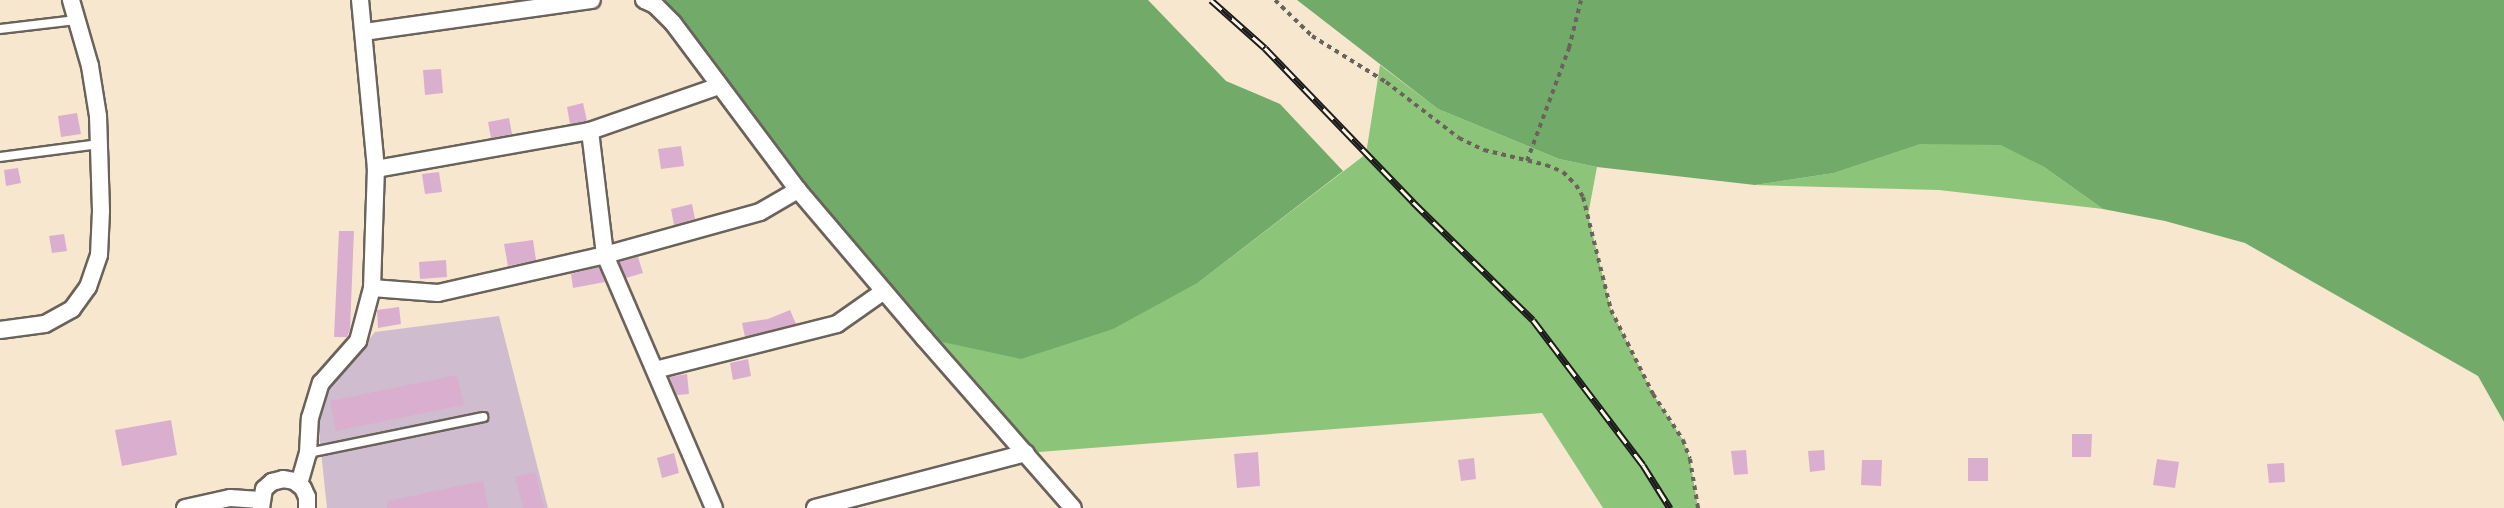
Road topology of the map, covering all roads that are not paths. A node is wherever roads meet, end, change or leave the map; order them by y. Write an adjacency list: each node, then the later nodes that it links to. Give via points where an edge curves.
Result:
1 (71, 0): 5 (street)
2 (360, 0): 7 (street)
3 (592, 0): 7 (street)
4 (644, 0): 8 (street, via 673,23)
5 (76, 20): 6 (lane); 10 (street, via 90,66)
6 (0, 29)
7 (364, 32): 12 (street)
8 (719, 86): 9 (street); 13 (street)
9 (590, 131): 12 (street); 14 (street)
10 (100, 144): 11 (lane); 17 (street, via 99,255 88,287 72,309 45,324)
11 (0, 157)
12 (376, 169): 15 (street)
13 (798, 190): 14 (street, via 760,212); 16 (street)
14 (605, 255): 15 (street, via 438,293); 18 (street)
15 (372, 288): 20 (street, via 358,341 321,383 310,418)
16 (884, 291): 18 (street, via 837,324); 21 (street)
17 (0, 330)
18 (655, 370): 26 (street)
19 (483, 417): 20 (lane)
20 (308, 453): 22 (street)
21 (1026, 453): 27 (street); 28 (street)
22 (299, 484): 23 (street, via 289,479 277,480 264,489); 25 (street, via 305,492)
23 (261, 504): 24 (street, via 230,498)
24 (185, 508)
25 (307, 508)
26 (714, 508)
27 (815, 508)
28 (1073, 508)

